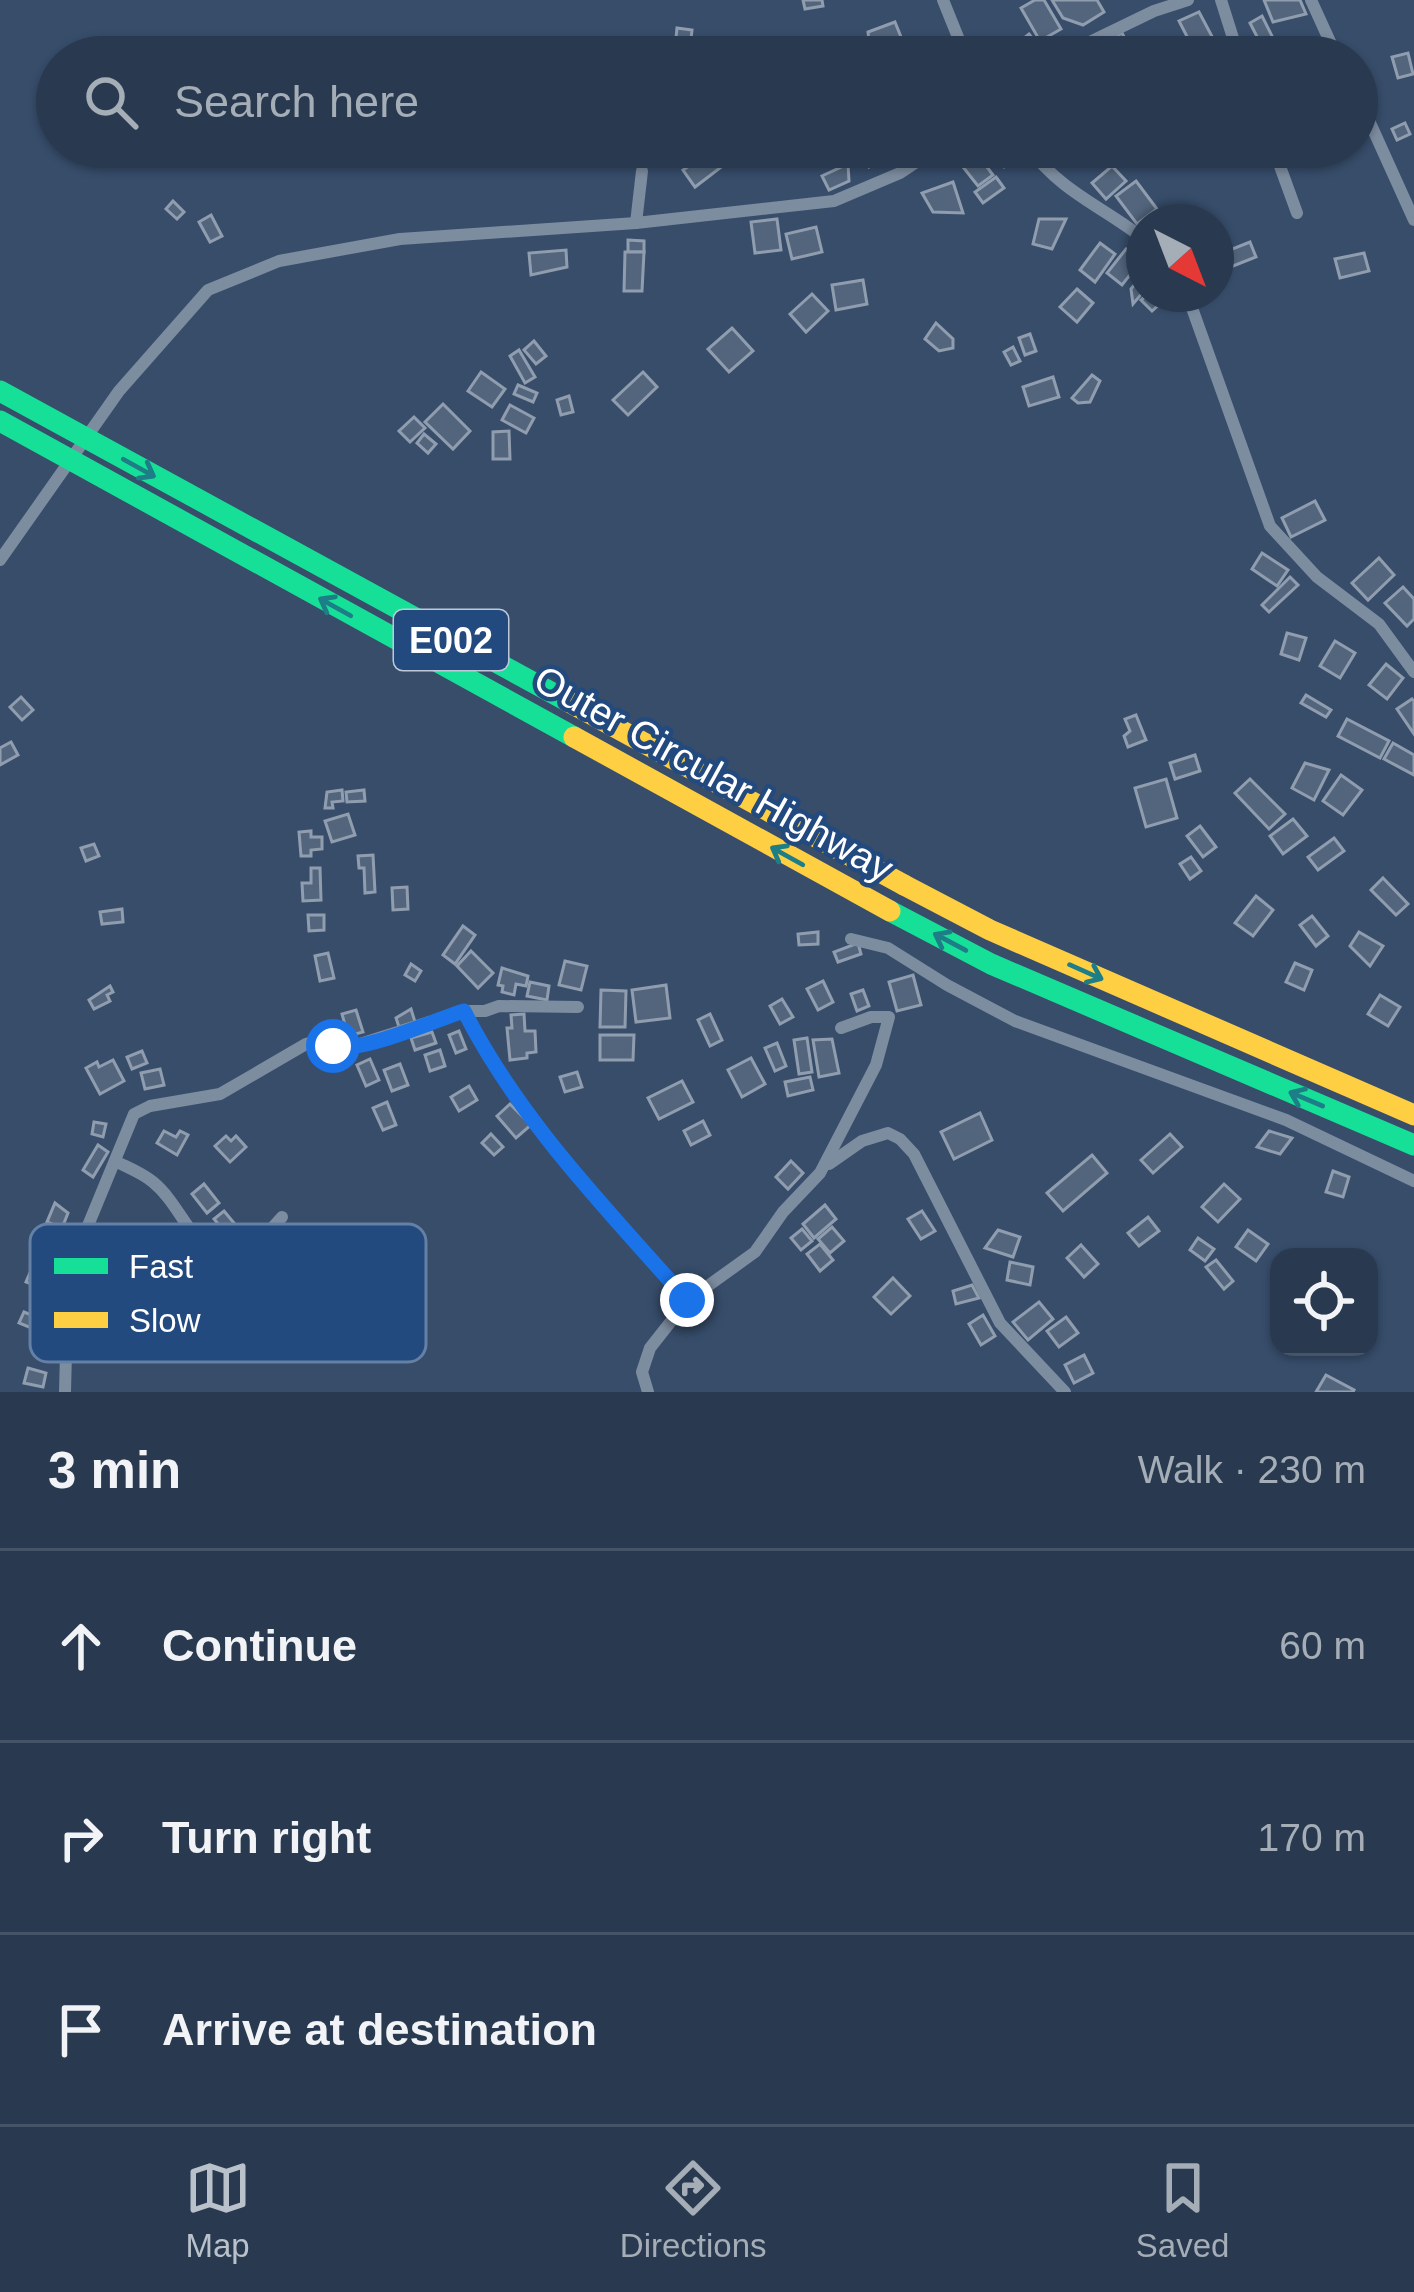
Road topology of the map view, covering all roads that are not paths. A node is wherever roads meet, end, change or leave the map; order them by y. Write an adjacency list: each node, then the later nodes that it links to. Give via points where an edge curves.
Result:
1 (943, 0): 5 (street)
2 (1188, 0): 6 (street)
3 (1221, 0): 7 (street)
4 (1311, 0): 8 (street)
5 (958, 36)
6 (1102, 36)
7 (1233, 36)
8 (1327, 36)
9 (1378, 140): 15 (street)
10 (908, 168): 16 (street, via 834,201)
11 (1044, 168): 17 (street)
12 (1281, 168): 14 (street)
13 (642, 171): 16 (street)
14 (1297, 213)
15 (1414, 220)
16 (635, 223): 21 (street, via 400,238 279,261 208,290 119,391)
17 (1126, 228)
18 (1193, 312): 22 (street, via 1270,526 1317,577 1379,624)
19 (0, 391): 27 (highway, Outer Circular Highway / E002, one-way to 27, bridge, via 990,930)
20 (0, 421): 28 (highway, Outer Circular Highway / E002, one-way to 20, bridge, via 992,964)
21 (0, 560)
22 (1414, 672)
23 (851, 939): 31 (street, via 888,948 1015,1021 1286,1120)
24 (578, 1007): 25 (street)
25 (464, 1011): 29 (street, via 344,1049 323,1039 306,1044 220,1094 139,1110); 36 (street, via 539,1132)
26 (841, 1028): 30 (street, via 890,1018 868,1082)
27 (1414, 1115)
28 (1414, 1145)
29 (117, 1162): 33 (street); 34 (street, via 156,1184)
30 (820, 1173): 36 (street, via 755,1252); 40 (street, via 862,1141 888,1133 900,1139 1000,1323)
31 (1414, 1181)
32 (282, 1217): 35 (street)
33 (90, 1224)
34 (184, 1224)
35 (276, 1224)
36 (687, 1300): 39 (street, via 650,1348 642,1372)
37 (66, 1362): 38 (street)
38 (65, 1392)
39 (648, 1392)
40 (1065, 1392)

